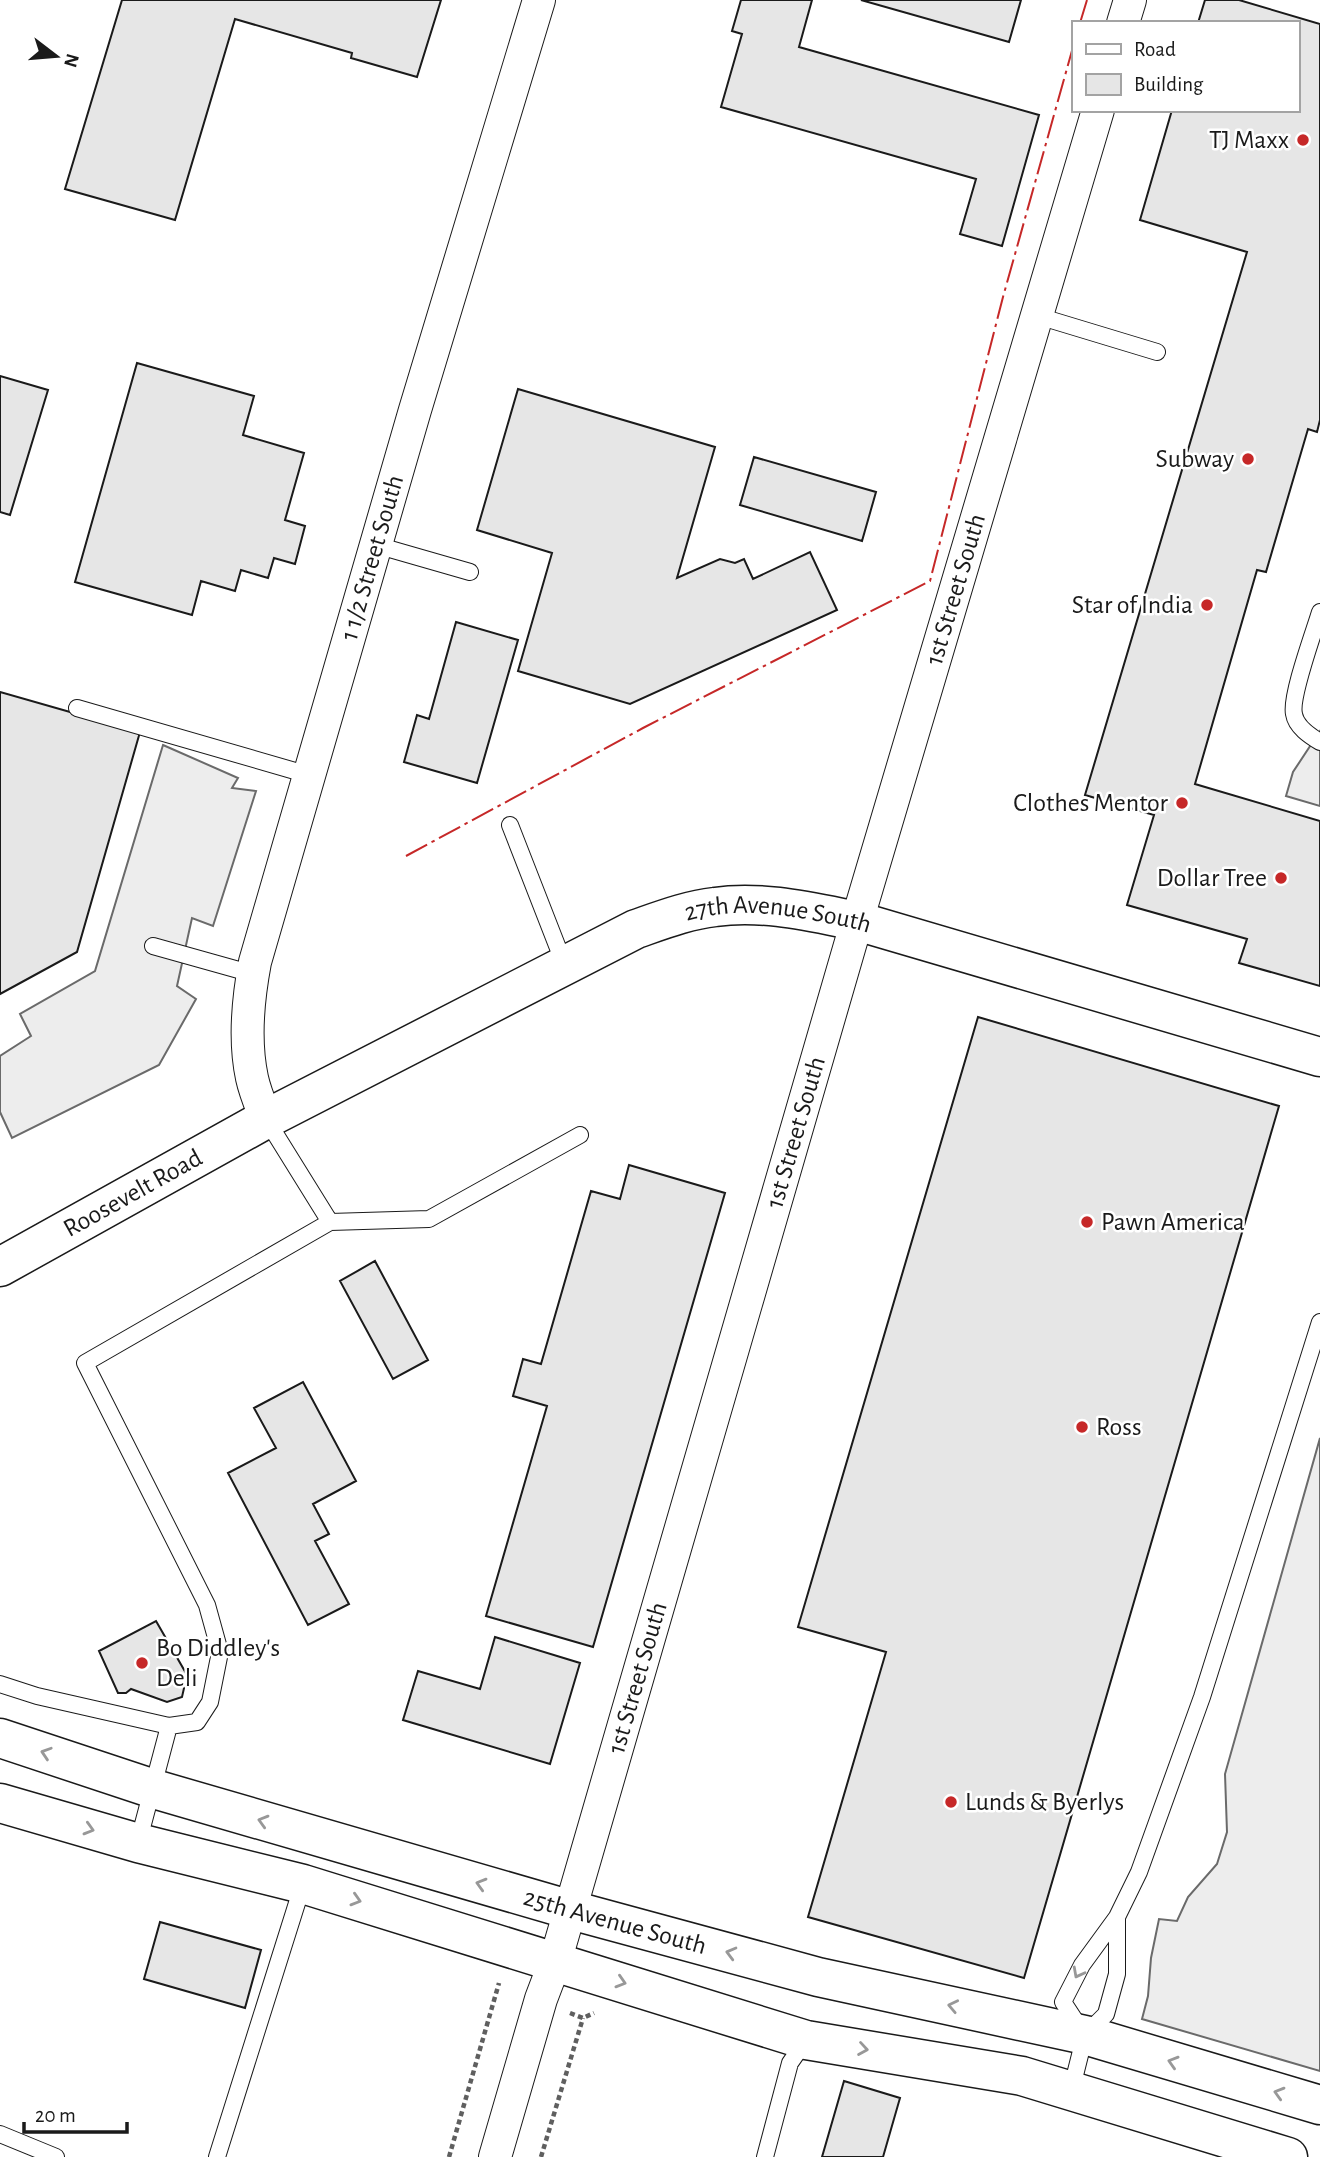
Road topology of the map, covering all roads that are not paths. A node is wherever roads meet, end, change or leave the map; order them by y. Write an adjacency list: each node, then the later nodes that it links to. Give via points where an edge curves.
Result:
1 (539, 0): 7 (street, 1 1/2 Street South)
2 (1130, 0): 3 (street)
3 (1124, 21)
4 (1097, 112): 5 (street, 1st Street South)
5 (1038, 316): 6 (lane); 14 (street, 1st Street South)
6 (1157, 352)
7 (376, 545): 8 (lane); 12 (street, 1 1/2 Street South)
8 (470, 572)
9 (1320, 612): 11 (lane, via 1294,715 1300,728)
10 (77, 708): 12 (lane)
11 (1320, 741)
12 (309, 775): 17 (street, 1 1/2 Street South)
13 (510, 825): 16 (lane)
14 (857, 921): 16 (street, 27th Avenue South, via 804,910 717,906 636,929); 18 (street, 27th Avenue South); 31 (street, 1st Street South)
15 (153, 946): 17 (lane)
16 (565, 966): 19 (street, 27th Avenue South)
17 (253, 974): 19 (street, 1 1/2 Street South, via 248,1045 252,1079)
18 (1320, 1057)
19 (265, 1119): 21 (lane); 22 (street, Roosevelt Road)
20 (580, 1135): 21 (lane, via 429,1219)
21 (330, 1222): 25 (lane, via 85,1363 207,1605 220,1652 210,1702 197,1722)
22 (0, 1267)
23 (1320, 1322): 32 (lane, via 1202,1697 1139,1872)
24 (0, 1684): 25 (lane)
25 (169, 1726): 27 (lane)
26 (0, 1738): 27 (street, 25th Avenue South, one-way to 26)
27 (154, 1789): 29 (lane); 31 (street, 25th Avenue South, one-way to 27)
28 (0, 1803): 29 (street, 25th Avenue South, one-way to 29)
29 (138, 1843): 30 (street, 25th Avenue South)
30 (303, 1884): 33 (street, 25th Avenue South, one-way to 33); 41 (lane)
31 (570, 1910): 33 (street, 1st Street South); 34 (street, 25th Avenue South, one-way to 31, via 818,1977)
32 (1117, 1917): 34 (lane, via 1117,1974 1107,2014); 34 (lane, one-way to 34, via 1082,1965 1063,2002)
33 (555, 1962): 35 (street, 25th Avenue South, one-way to 35); 42 (street, 1st Street South)
34 (1085, 2035): 36 (lane); 37 (street, 25th Avenue South, one-way to 34)
35 (806, 2040): 36 (street, 25th Avenue South, one-way to 36, via 1022,2076); 43 (lane, via 790,2063)
36 (1071, 2091): 39 (street, 25th Avenue South)
37 (1320, 2105)
38 (0, 2134): 40 (lane)
39 (1219, 2147): 44 (street, 25th Avenue South)
40 (56, 2157)
41 (217, 2157)
42 (495, 2157)
43 (765, 2157)
44 (1288, 2157)

